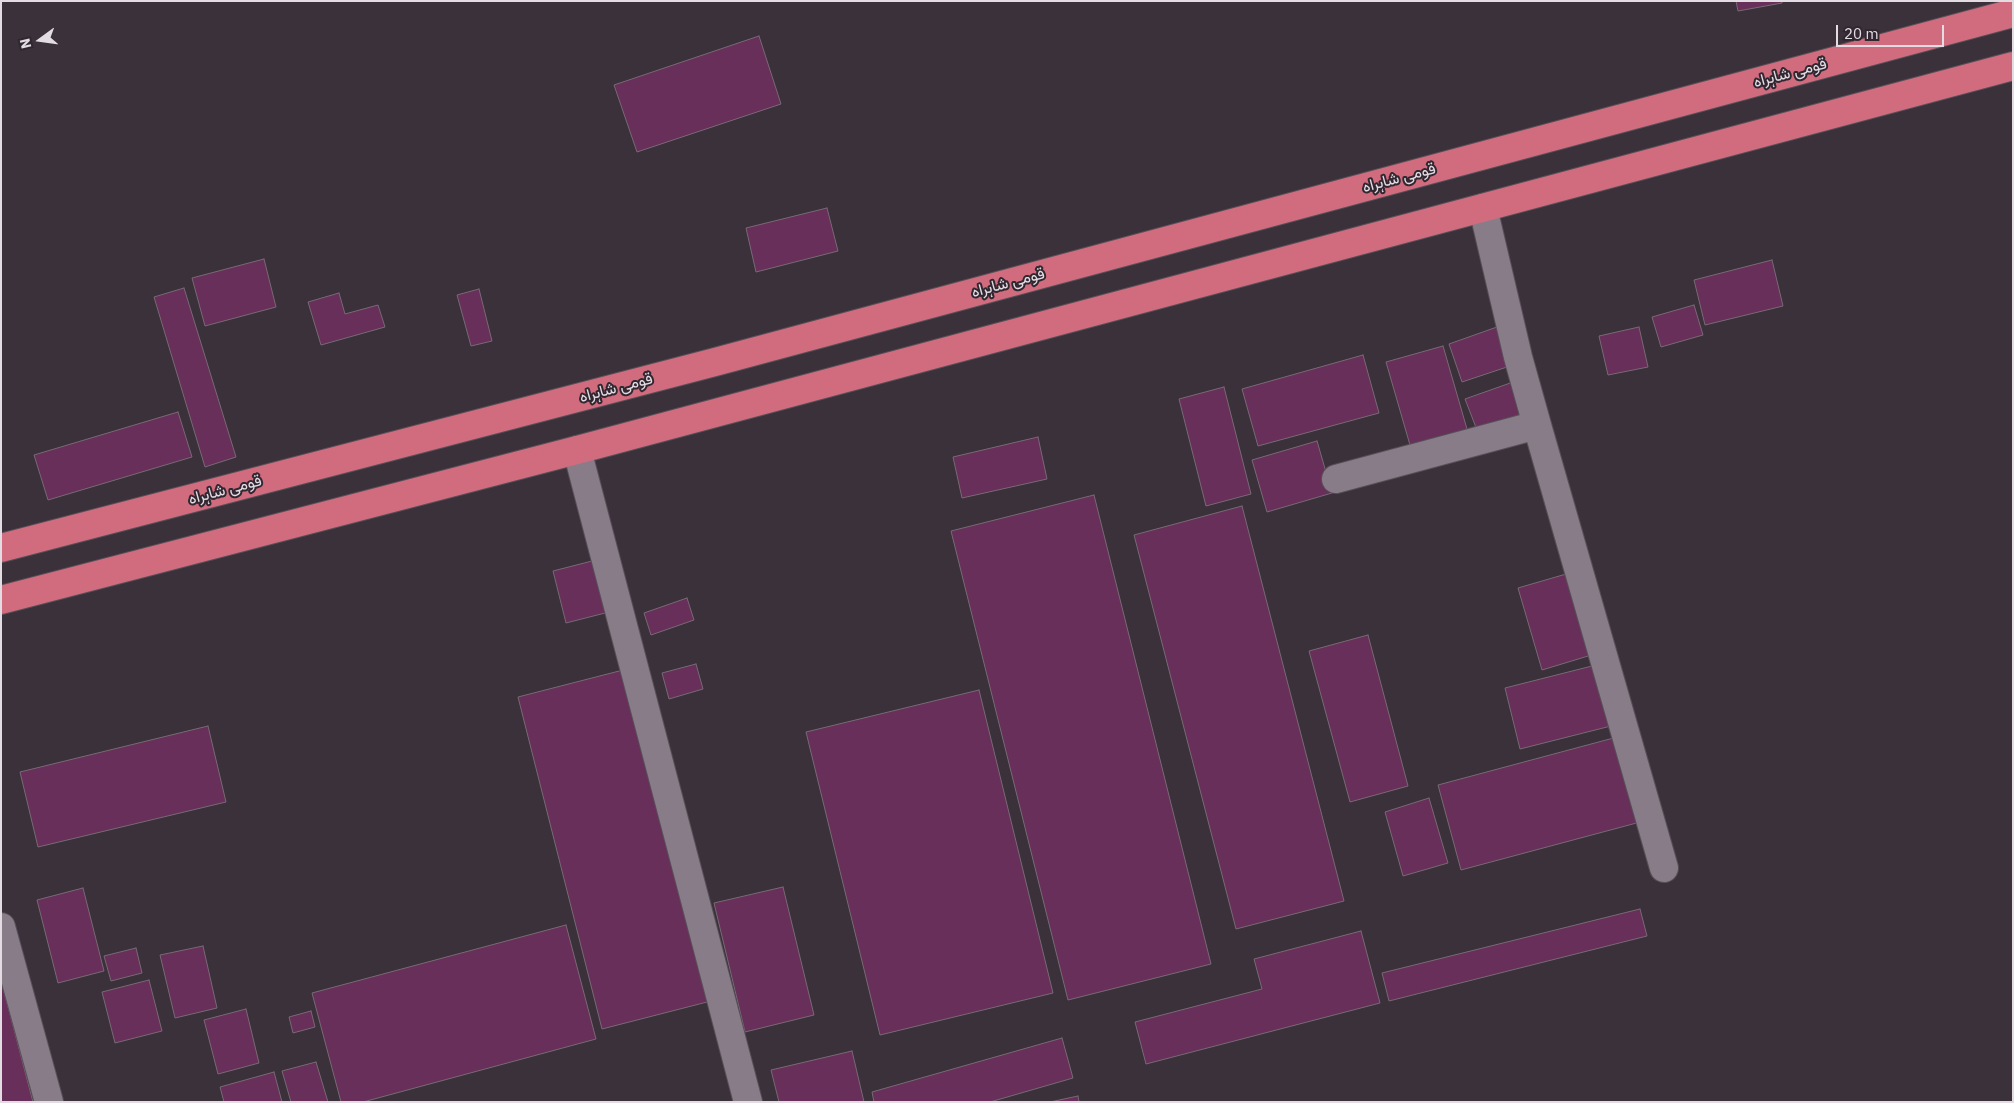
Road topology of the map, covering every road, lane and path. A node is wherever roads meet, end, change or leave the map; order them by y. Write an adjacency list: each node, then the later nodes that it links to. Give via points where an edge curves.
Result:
1 (2013, 13): 7 (highway, قومی شاہراہ, via 715,362)
2 (2013, 66): 3 (highway)
3 (1483, 208): 4 (street); 5 (highway)
4 (1537, 425): 6 (street); 9 (street)
5 (577, 450): 8 (highway); 12 (street)
6 (1336, 479)
7 (1, 548)
8 (1, 600)
9 (1664, 868)
10 (1, 928): 11 (street)
11 (49, 1102)
12 (748, 1102)

